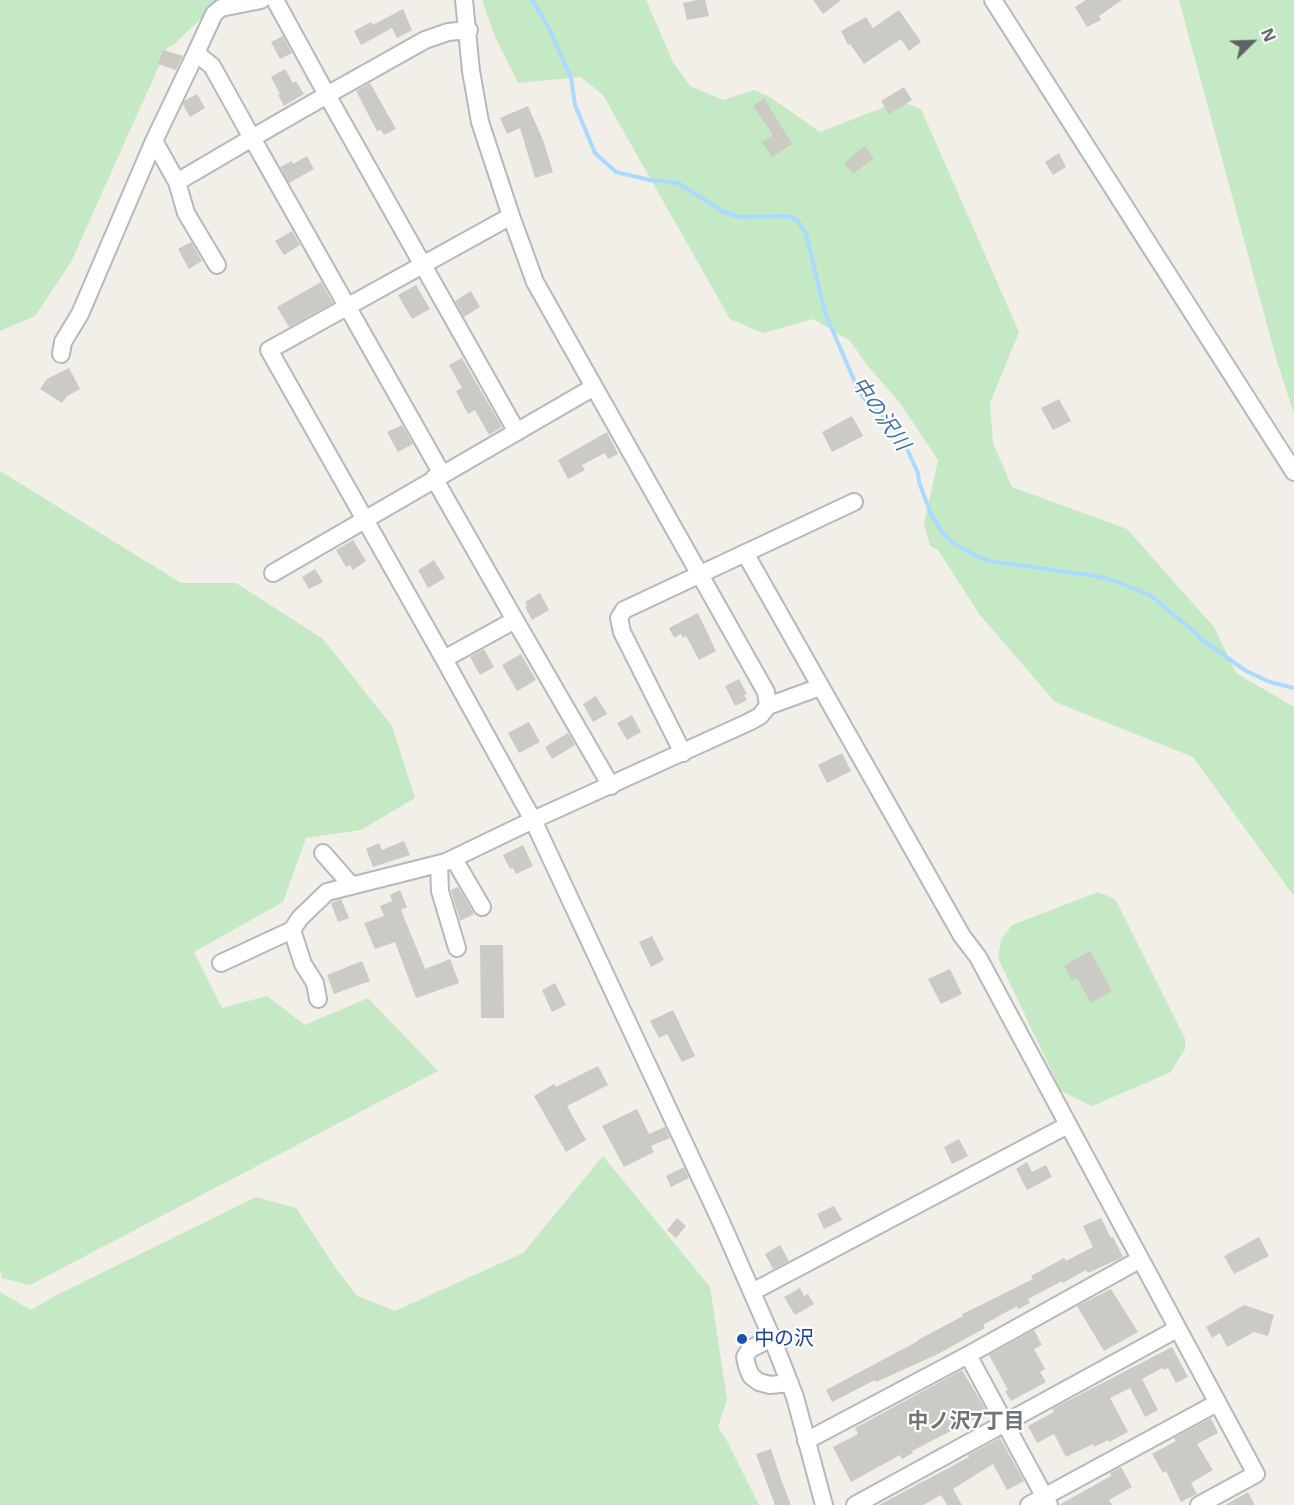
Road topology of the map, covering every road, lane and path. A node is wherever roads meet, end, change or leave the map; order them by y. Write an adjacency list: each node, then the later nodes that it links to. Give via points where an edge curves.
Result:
1 (261, 0): 6 (street, via 221,8 214,14)
2 (275, 0): 7 (street)
3 (464, 0): 5 (street)
4 (993, 0): 18 (street)
5 (469, 30): 7 (street, via 424,40); 11 (street, via 480,122)
6 (196, 53): 8 (street, via 212,66); 9 (street)
7 (327, 95): 8 (street); 12 (street)
8 (252, 138): 10 (street); 14 (street)
9 (154, 141): 10 (street); 15 (street)
10 (177, 182): 13 (street, via 186,213)
11 (510, 216): 12 (street); 16 (street, via 536,282)
12 (421, 264): 14 (street); 17 (street)
13 (217, 265)
14 (346, 306): 19 (street); 21 (street, via 269,350)
15 (61, 354)
16 (594, 387): 17 (street); 24 (street)
17 (517, 432): 19 (street)
18 (1294, 472)
19 (438, 476): 21 (street); 25 (street)
20 (854, 502): 22 (street)
21 (364, 520): 23 (street); 26 (street)
22 (745, 553): 24 (street); 27 (street)
23 (273, 573)
24 (700, 573): 28 (street, via 766,692); 29 (street, via 624,610 619,618 622,632)
25 (515, 620): 26 (street); 30 (street)
26 (444, 659): 31 (street)
27 (820, 687): 28 (street); 40 (street, via 962,936 978,957)
28 (768, 706): 29 (street, via 760,716)
29 (683, 753): 30 (street)
30 (611, 786): 31 (street)
31 (533, 820): 33 (street); 42 (street)
32 (323, 853): 34 (street)
33 (447, 862): 34 (street); 35 (street); 37 (street, via 440,891)
34 (352, 886): 36 (street, via 327,892)
35 (482, 906)
36 (292, 930): 38 (street); 39 (street)
37 (457, 948)
38 (221, 963)
39 (318, 999)
40 (1068, 1125): 41 (street); 42 (street)
41 (1139, 1260): 43 (street); 45 (street)
42 (752, 1292): 44 (street)
43 (1177, 1329): 47 (street); 48 (street)
44 (772, 1338): 46 (street); 46 (street, via 750,1348 747,1366 759,1382)
45 (968, 1355): 48 (street); 49 (street)
46 (790, 1383): 49 (street)
47 (1217, 1403): 50 (street); 54 (street, via 1256,1474)
48 (1005, 1424): 50 (street); 52 (street)
49 (806, 1441): 51 (street)
50 (1046, 1501): 53 (street)
51 (824, 1505)
52 (855, 1505)
53 (1029, 1505)
54 (1199, 1505)

